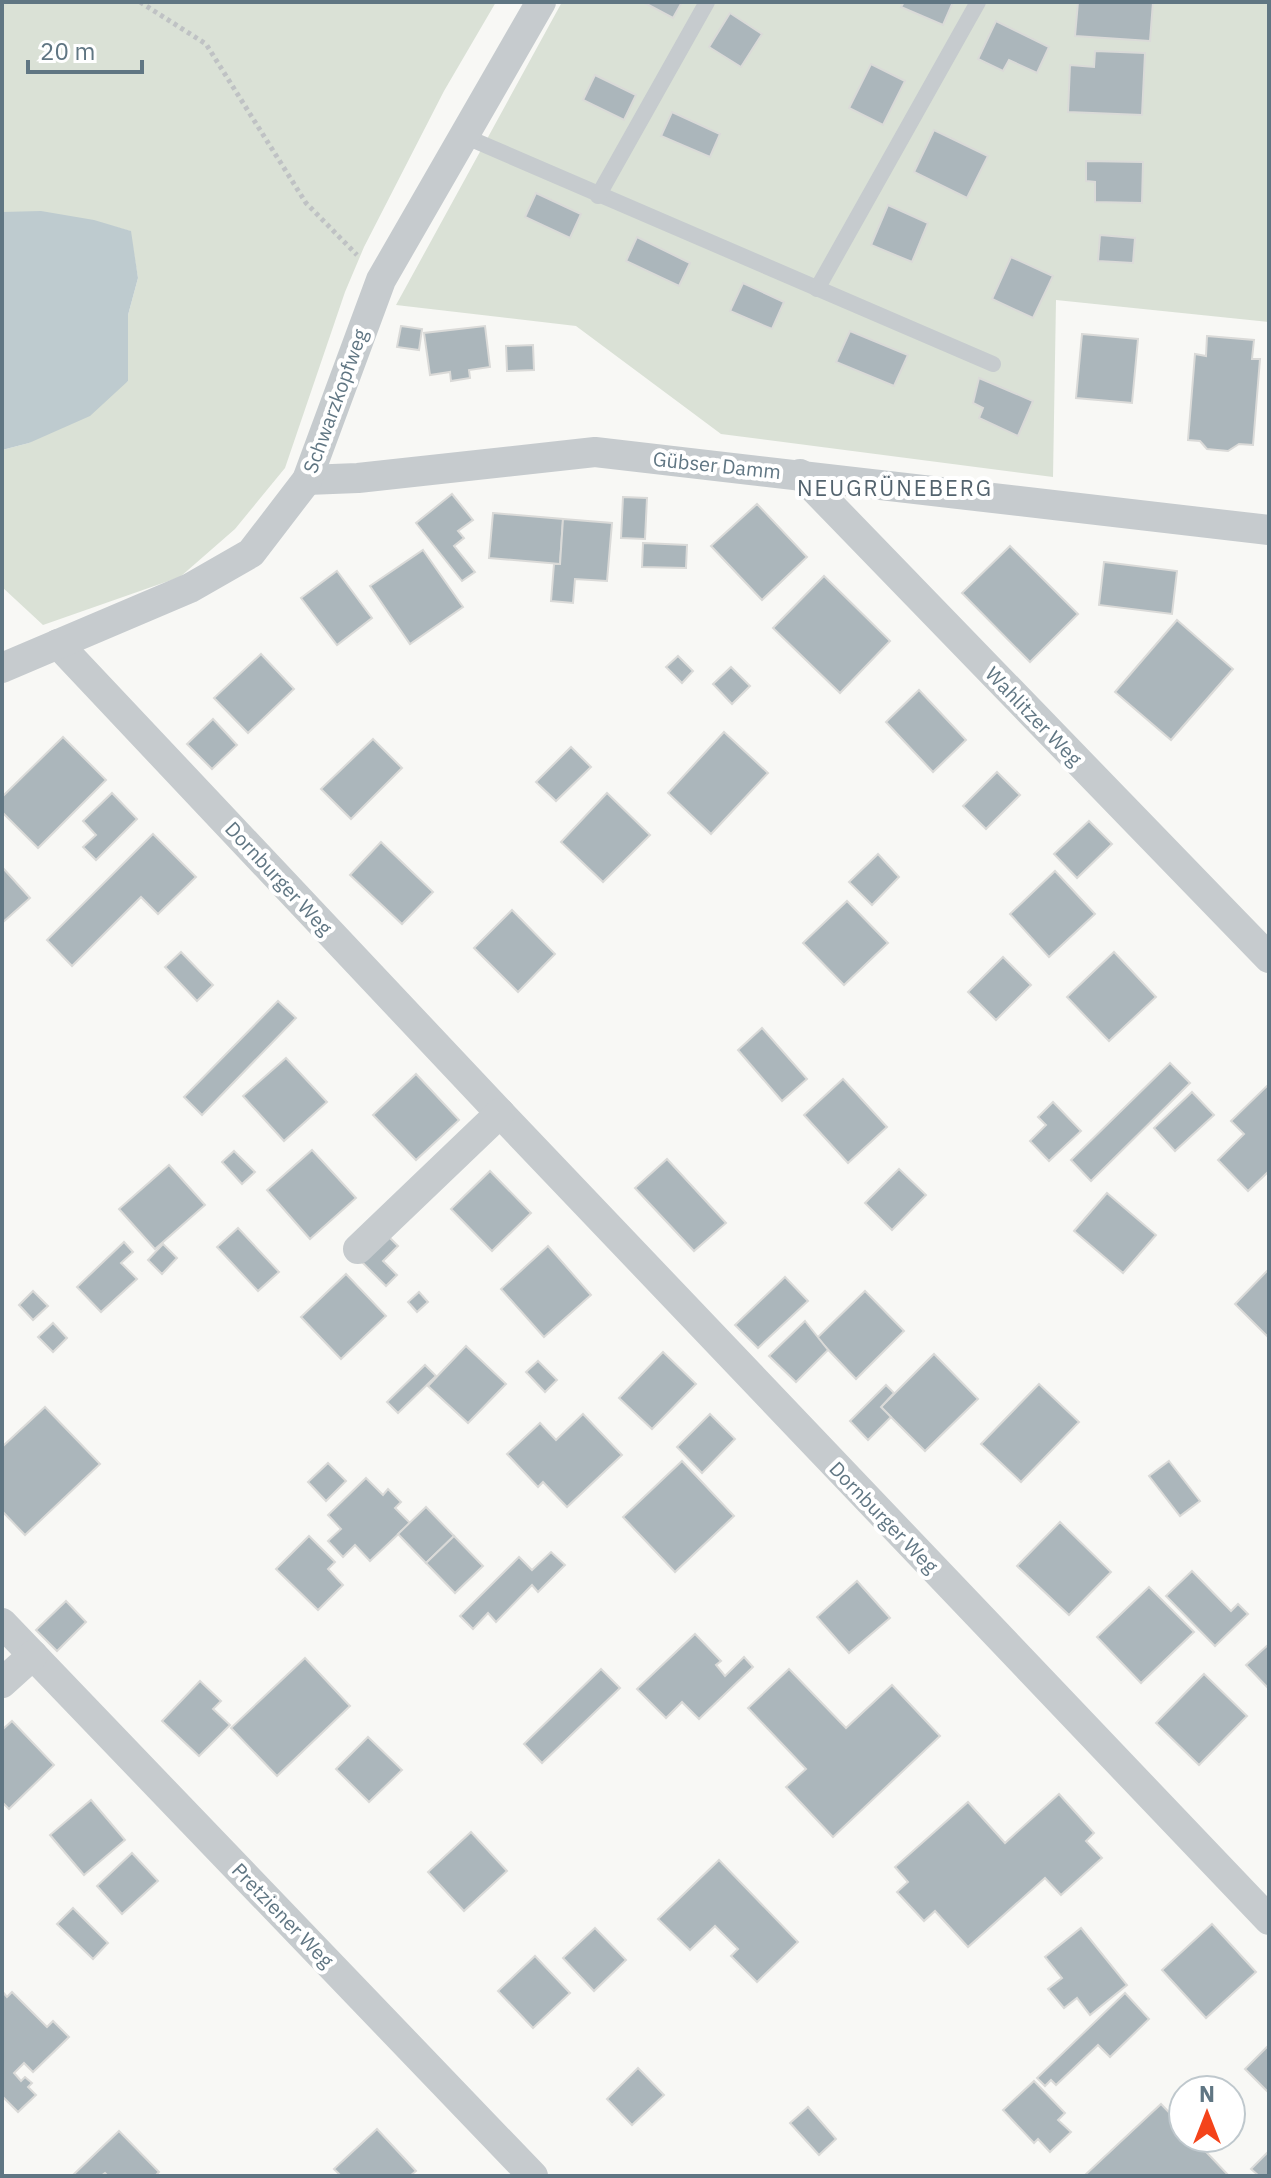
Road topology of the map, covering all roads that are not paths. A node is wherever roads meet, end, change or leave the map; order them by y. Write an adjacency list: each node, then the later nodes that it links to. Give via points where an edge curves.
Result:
1 (541, 2): 4 (street, Schwarzkopfweg)
2 (707, 2): 5 (lane)
3 (978, 2): 6 (lane)
4 (464, 136): 5 (lane); 9 (street, Schwarzkopfweg, via 381,280)
5 (598, 196): 6 (lane)
6 (817, 289): 7 (lane)
7 (993, 364)
8 (800, 474): 9 (street, Gübser Damm, via 595,452); 10 (street, Gübser Damm); 13 (street, Wahlitzer Weg)
9 (307, 480): 11 (street, Schwarzkopfweg, via 251,553 190,588)
10 (1269, 530)
11 (58, 644): 12 (street, Schwarzkopfweg); 14 (street, Dornburger Weg)
12 (2, 668)
13 (1269, 958)
14 (500, 1113): 15 (street); 19 (street, Dornburger Weg)
15 (358, 1249)
16 (2, 1623): 17 (street, Pretziener Weg)
17 (33, 1655): 18 (street); 20 (street, Pretziener Weg)
18 (2, 1683)
19 (1269, 1920)
20 (533, 2176)

